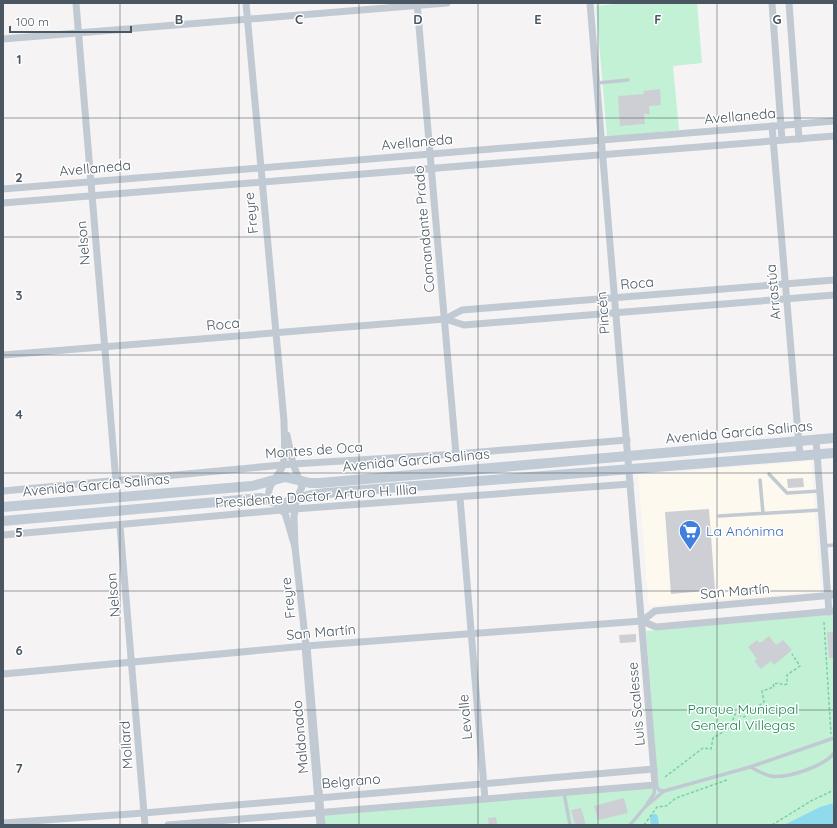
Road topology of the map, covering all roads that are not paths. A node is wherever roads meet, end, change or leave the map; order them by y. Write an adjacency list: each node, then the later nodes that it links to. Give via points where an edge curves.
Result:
1 (76, 3): 9 (street, Nelson)
2 (246, 3): 8 (street, Freyre)
3 (447, 3): 7 (street)
4 (590, 3): 12 (street, Pincén)
5 (772, 3): 15 (street)
6 (789, 3): 14 (street)
7 (417, 4): 8 (street); 22 (street, Comandante Prado)
8 (247, 18): 9 (street); 24 (street, Freyre)
9 (78, 32): 10 (street); 26 (street, Nelson)
10 (3, 39)
11 (628, 80): 12 (lane)
12 (597, 83): 19 (street, Pincén)
13 (834, 121): 14 (street, Avellaneda)
14 (798, 124): 15 (street, Avellaneda); 18 (street)
15 (781, 125): 16 (street, Avellaneda); 20 (street)
16 (772, 126): 19 (street, Avellaneda); 21 (street, Arrastúa)
17 (834, 136): 18 (street, Avellaneda)
18 (799, 139): 20 (street, Avellaneda)
19 (601, 140): 22 (street, Avellaneda); 23 (street, Pincén)
20 (782, 140): 21 (street, Avellaneda)
21 (773, 141): 23 (street, Avellaneda); 32 (street, Arrastúa)
22 (430, 154): 24 (street, Avellaneda); 25 (street, Comandante Prado)
23 (603, 155): 25 (street, Avellaneda); 34 (street, Pincén)
24 (260, 168): 26 (street, Avellaneda); 27 (street, Freyre)
25 (432, 168): 27 (street, Avellaneda); 37 (street, Comandante Prado)
26 (91, 182): 28 (street, Avellaneda); 29 (street, Nelson)
27 (261, 182): 29 (street, Avellaneda); 38 (street, Freyre)
28 (3, 189)
29 (92, 196): 30 (street, Avellaneda); 39 (street, Nelson)
30 (3, 203)
31 (834, 280): 32 (street, Roca)
32 (785, 284): 34 (street, Roca); 35 (street, Arrastúa)
33 (834, 295): 35 (street, Roca)
34 (615, 298): 36 (street, Pincén); 37 (street, Roca, via 462,310)
35 (786, 299): 36 (street, Roca); 45 (street, Arrastúa)
36 (616, 313): 37 (street, Roca, via 464,325); 43 (street, Pincén)
37 (445, 319): 38 (street, Roca); 47 (street, Comandante Prado)
38 (276, 332): 39 (street, Roca); 41 (street, Freyre)
39 (105, 346): 40 (street, Roca); 58 (street, Nelson)
40 (3, 355)
41 (284, 421): 51 (street, Freyre); 52 (street, Freyre)
42 (834, 438): 44 (main road, Avenida García Salinas)
43 (626, 440): 47 (street, Montes de Oca); 49 (street, Pincén)
44 (816, 440): 45 (main road, Avenida García Salinas); 48 (street)
45 (799, 441): 49 (main road, Avenida García Salinas); 50 (street, Arrastúa)
46 (834, 453): 48 (main road, Avenida García Salinas)
47 (456, 454): 51 (street, Montes de Oca)
48 (817, 454): 50 (main road, Avenida García Salinas); 61 (street)
49 (628, 456): 53 (street, Pincén); 57 (main road, Avenida García Salinas, via 320,483)
50 (800, 456): 53 (main road, Avenida García Salinas)
51 (293, 464): 52 (street, Montes de Oca); 57 (street, Freyre)
52 (283, 465): 55 (street, Freyre); 58 (street, Montes de Oca)
53 (629, 469): 59 (street, Pincén); 64 (main road, Avenida García Salinas, via 326,493 307,496)
54 (769, 474): 61 (lane, via 787,493)
55 (274, 480): 57 (main road, Avenida García Salinas, via 285,477); 63 (street, Freyre, via 269,490); 65 (main road, Avenida García Salinas, via 252,486)
56 (760, 480): 68 (lane)
57 (300, 481): 64 (street, Freyre, via 302,490)
58 (116, 482): 60 (street, Montes de Oca)
59 (630, 484): 62 (street, Presidente Doctor Arturo H. Illia); 78 (street, Pincén)
60 (3, 491)
61 (820, 491): 67 (street)
62 (460, 498): 64 (street, Presidente Doctor Arturo H. Illia); 79 (street)
63 (269, 499): 64 (main road, Avenida García Salinas); 66 (street, Freyre); 70 (main road, Avenida García Salinas)
64 (295, 505): 66 (street, Presidente Doctor Arturo H. Illia); 75 (street, Freyre)
65 (3, 507)
66 (281, 510): 71 (street, Presidente Doctor Arturo H. Illia); 75 (street, Freyre, via 285,514)
67 (821, 510): 68 (lane); 74 (street)
68 (763, 513): 69 (lane)
69 (718, 516)
70 (3, 521)
71 (120, 526): 72 (street, Presidente Doctor Arturo H. Illia); 81 (street, Nelson)
72 (3, 535)
73 (834, 545): 74 (lane)
74 (824, 546): 76 (street)
75 (295, 547): 80 (street, Freyre)
76 (831, 595): 77 (street); 78 (street, San Martín, via 654,611)
77 (832, 611): 78 (street, San Martín, via 656,627)
78 (642, 621): 79 (street, San Martín); 86 (street, Luis Scalesse)
79 (471, 634): 80 (street, San Martín); 87 (street, Levalle)
80 (306, 646): 81 (street, San Martín); 91 (street, Maldonado)
81 (132, 662): 82 (street, San Martín); 95 (street, Mollard)
82 (3, 674)
83 (833, 738): 85 (lane)
84 (834, 753): 85 (lane, via 821,764 782,776 770,776)
85 (750, 767): 89 (lane)
86 (654, 769): 87 (street, Belgrano); 88 (street, Luis Scalesse)
87 (484, 782): 91 (street, Belgrano); 92 (street, Levalle)
88 (655, 785): 89 (lane); 90 (street, Belgrano); 93 (lane, via 654,794)
89 (664, 791): 93 (lane)
90 (564, 792): 92 (street, Belgrano); 100 (lane)
91 (319, 797): 94 (street, Maldonado); 95 (street, Belgrano)
92 (485, 799): 94 (street, Belgrano)
93 (645, 807): 101 (lane)
94 (320, 812): 98 (street, Belgrano); 99 (street, Maldonado)
95 (144, 813): 96 (street, Belgrano); 97 (street, Mollard)
96 (3, 823)
97 (145, 825)
98 (168, 825)
99 (322, 825)
100 (570, 825)
101 (630, 825)

